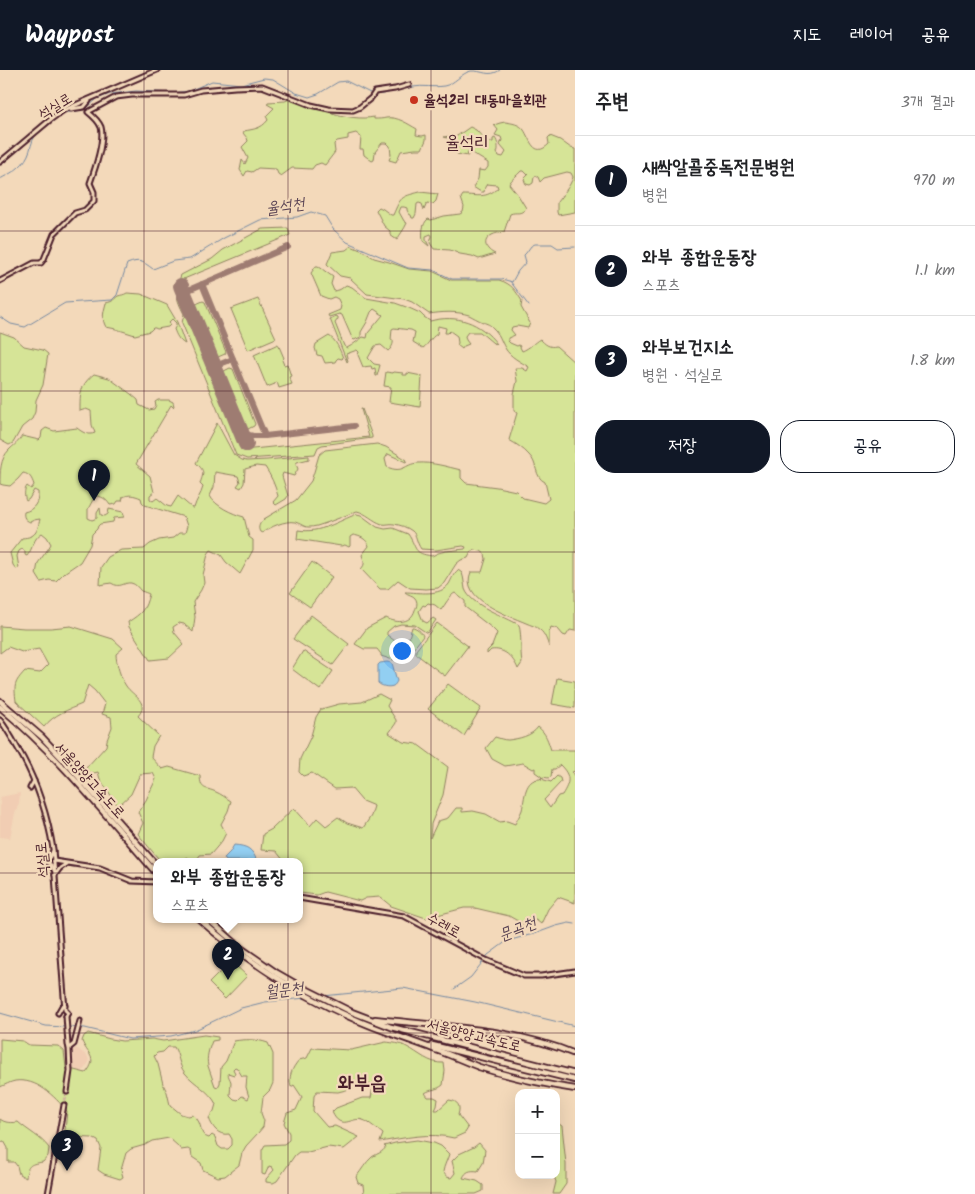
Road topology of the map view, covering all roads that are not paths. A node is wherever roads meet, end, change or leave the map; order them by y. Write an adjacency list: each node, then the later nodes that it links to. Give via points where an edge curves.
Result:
1 (157, 70): 3 (street, 석실로, via 65,110)
2 (409, 85): 4 (street, via 374,92 372,98 353,110 311,105 262,86 201,90 184,96 116,97 88,112 102,129 100,153 90,182 94,201 75,213 54,234 41,263 34,263)
3 (0, 162)
4 (0, 281)
5 (0, 701): 8 (highway, 서울양양고속도로, via 42,737)
6 (0, 707): 8 (highway, 서울양양고속도로)
7 (0, 720): 10 (street, 석실로)
8 (69, 769): 9 (highway, 서울양양고속도로)
9 (73, 774): 15 (highway, 서울양양고속도로); 17 (highway, 서울양양고속도로)
10 (34, 780): 11 (street); 12 (street); 13 (street, 석실로, via 46,812)
11 (39, 784)
12 (30, 788)
13 (53, 849): 14 (street, 석실로); 18 (street, via 45,860)
14 (54, 861): 16 (street); 18 (street, 석실로)
15 (153, 862)
16 (67, 863): 19 (street); 20 (street, via 100,868 132,881)
17 (153, 869)
18 (54, 870): 19 (street, 석실로)
19 (54, 876): 25 (street, 석실로)
20 (153, 882)
21 (303, 899): 24 (street, 수레로, via 404,916 524,976)
22 (204, 923): 29 (highway, 서울양양고속도로, via 289,985 343,1014)
23 (213, 923): 27 (highway, 서울양양고속도로, via 277,973)
24 (575, 971)
25 (65, 1004): 26 (street); 30 (street, 석실로)
26 (58, 1013)
27 (367, 1018): 31 (highway, 서울양양고속도로, via 498,1032); 32 (highway, 서울양양고속도로)
28 (80, 1022): 30 (street, via 77,1037)
29 (406, 1039): 33 (highway, 서울양양고속도로); 34 (highway, 서울양양고속도로, via 482,1067)
30 (69, 1048): 35 (street)
31 (575, 1054)
32 (575, 1074)
33 (575, 1080)
34 (575, 1089)
35 (67, 1092)
36 (64, 1105): 37 (street)
37 (48, 1194)

